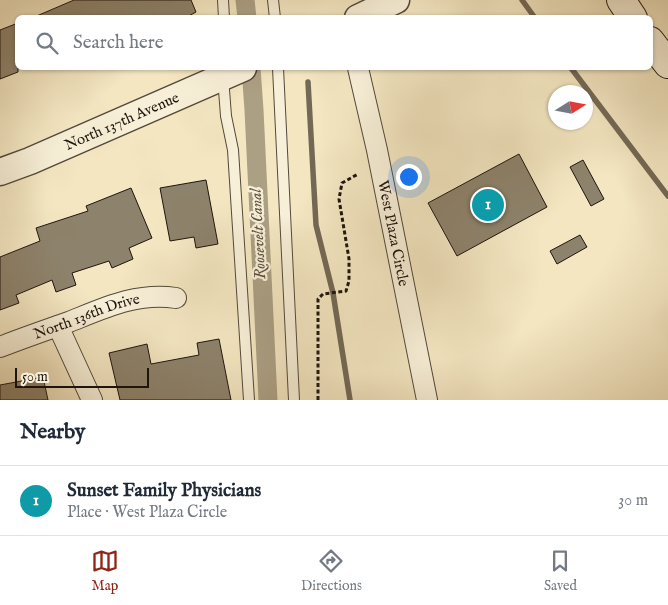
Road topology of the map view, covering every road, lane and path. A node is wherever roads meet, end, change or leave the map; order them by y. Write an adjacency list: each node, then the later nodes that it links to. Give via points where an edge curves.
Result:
1 (223, 0): 5 (lane)
2 (273, 0): 6 (lane)
3 (396, 0): 7 (street)
4 (620, 0): 8 (main road)
5 (224, 15)
6 (274, 15)
7 (364, 15)
8 (632, 15)
9 (653, 45): 10 (main road)
10 (668, 64)
11 (278, 70): 21 (lane)
12 (358, 70): 23 (street, West Plaza Circle)
13 (229, 71): 14 (street, North 137th Avenue); 20 (lane, via 226,116 233,150)
14 (0, 172)
15 (358, 174): 22 (path, via 342,183 339,199 349,259 346,291 323,294 318,299)
16 (176, 298): 17 (street, North 136th Drive, via 132,299)
17 (58, 326): 18 (street, North 136th Drive); 19 (street)
18 (0, 347)
19 (92, 400)
20 (249, 400)
21 (294, 400)
22 (318, 400)
23 (427, 400)

